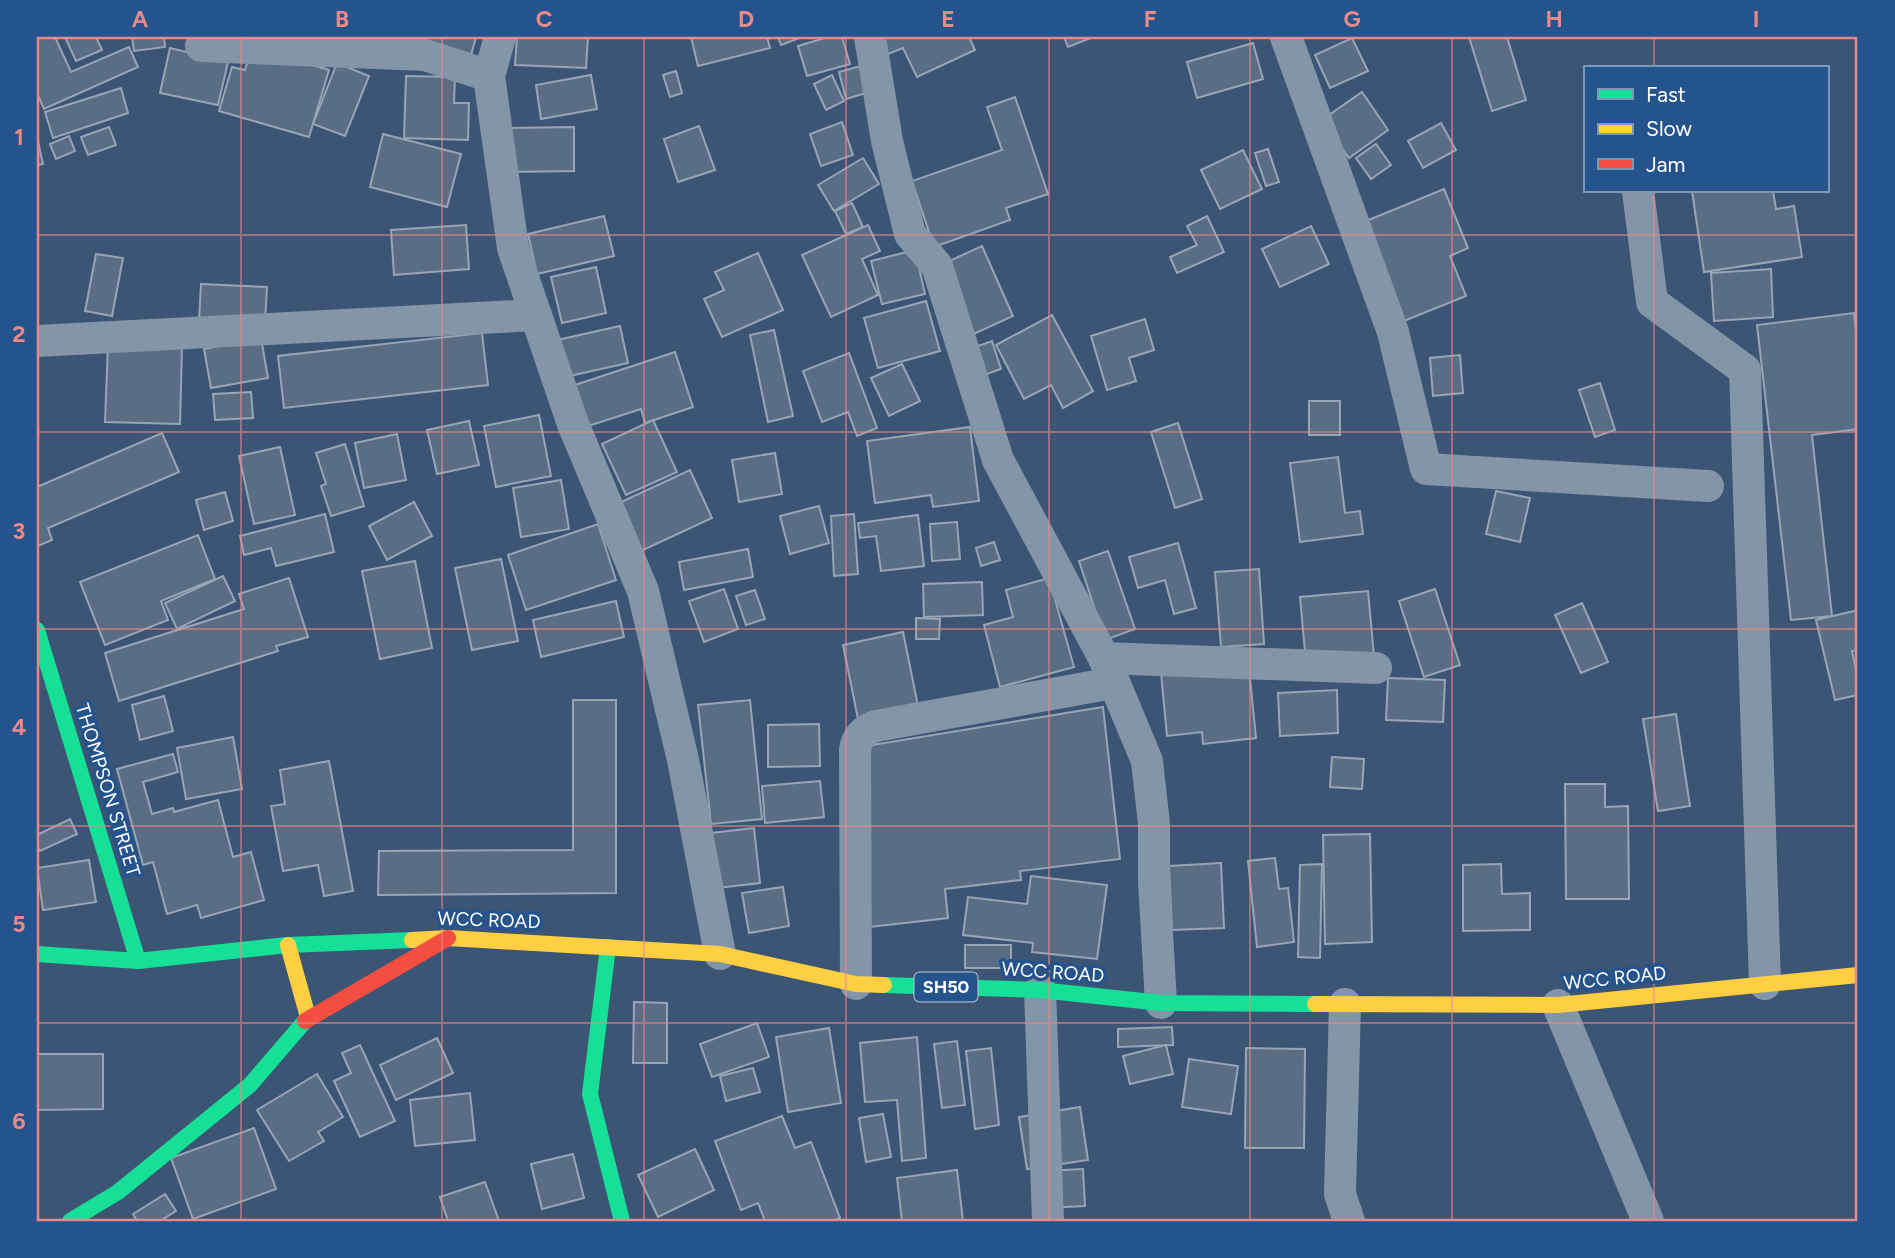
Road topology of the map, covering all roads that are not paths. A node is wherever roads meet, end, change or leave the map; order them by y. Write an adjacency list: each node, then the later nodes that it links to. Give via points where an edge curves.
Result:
1 (500, 37): 5 (street)
2 (870, 37): 12 (street, via 887,141 910,234 937,266 998,460)
3 (1286, 37): 9 (street, via 1393,332 1426,469)
4 (201, 46): 5 (street, via 425,55)
5 (489, 76): 7 (street, via 513,248)
6 (1638, 192): 21 (street, via 1652,302 1745,370)
7 (536, 315): 8 (street); 17 (street, via 573,424 643,592 683,760)
8 (37, 341)
9 (1708, 486)
10 (37, 630): 18 (main road, THOMPSON STREET)
11 (1376, 668): 12 (street)
12 (1108, 671): 20 (street, via 876,726 860,736 855,750); 23 (street, via 1147,761)
13 (448, 938): 14 (main road, WCC ROAD / SH50); 15 (main road, WCC ROAD / SH50); 26 (main road)
14 (288, 945): 18 (main road, WCC ROAD / SH50); 26 (main road)
15 (608, 947): 17 (main road, WCC ROAD / SH50); 30 (main road, via 590,1094)
16 (37, 954): 18 (main road, WCC ROAD / SH50)
17 (720, 954): 20 (main road, WCC ROAD / SH50)
18 (138, 961)
19 (1858, 975): 21 (main road, WCC ROAD / SH50)
20 (856, 984): 22 (main road, WCC ROAD / SH50)
21 (1765, 984): 25 (main road, WCC ROAD / SH50)
22 (1040, 990): 23 (main road, WCC ROAD / SH50); 31 (street)
23 (1161, 1003): 24 (main road, WCC ROAD / SH50)
24 (1345, 1004): 25 (main road, WCC ROAD / SH50); 32 (street, via 1340,1194)
25 (1558, 1005): 33 (street)
26 (308, 1017): 27 (main road, via 250,1085)
27 (118, 1192): 28 (main road); 29 (main road)
28 (117, 1212)
29 (70, 1221)
30 (622, 1221)
31 (1048, 1221)
32 (1349, 1221)
33 (1648, 1221)

